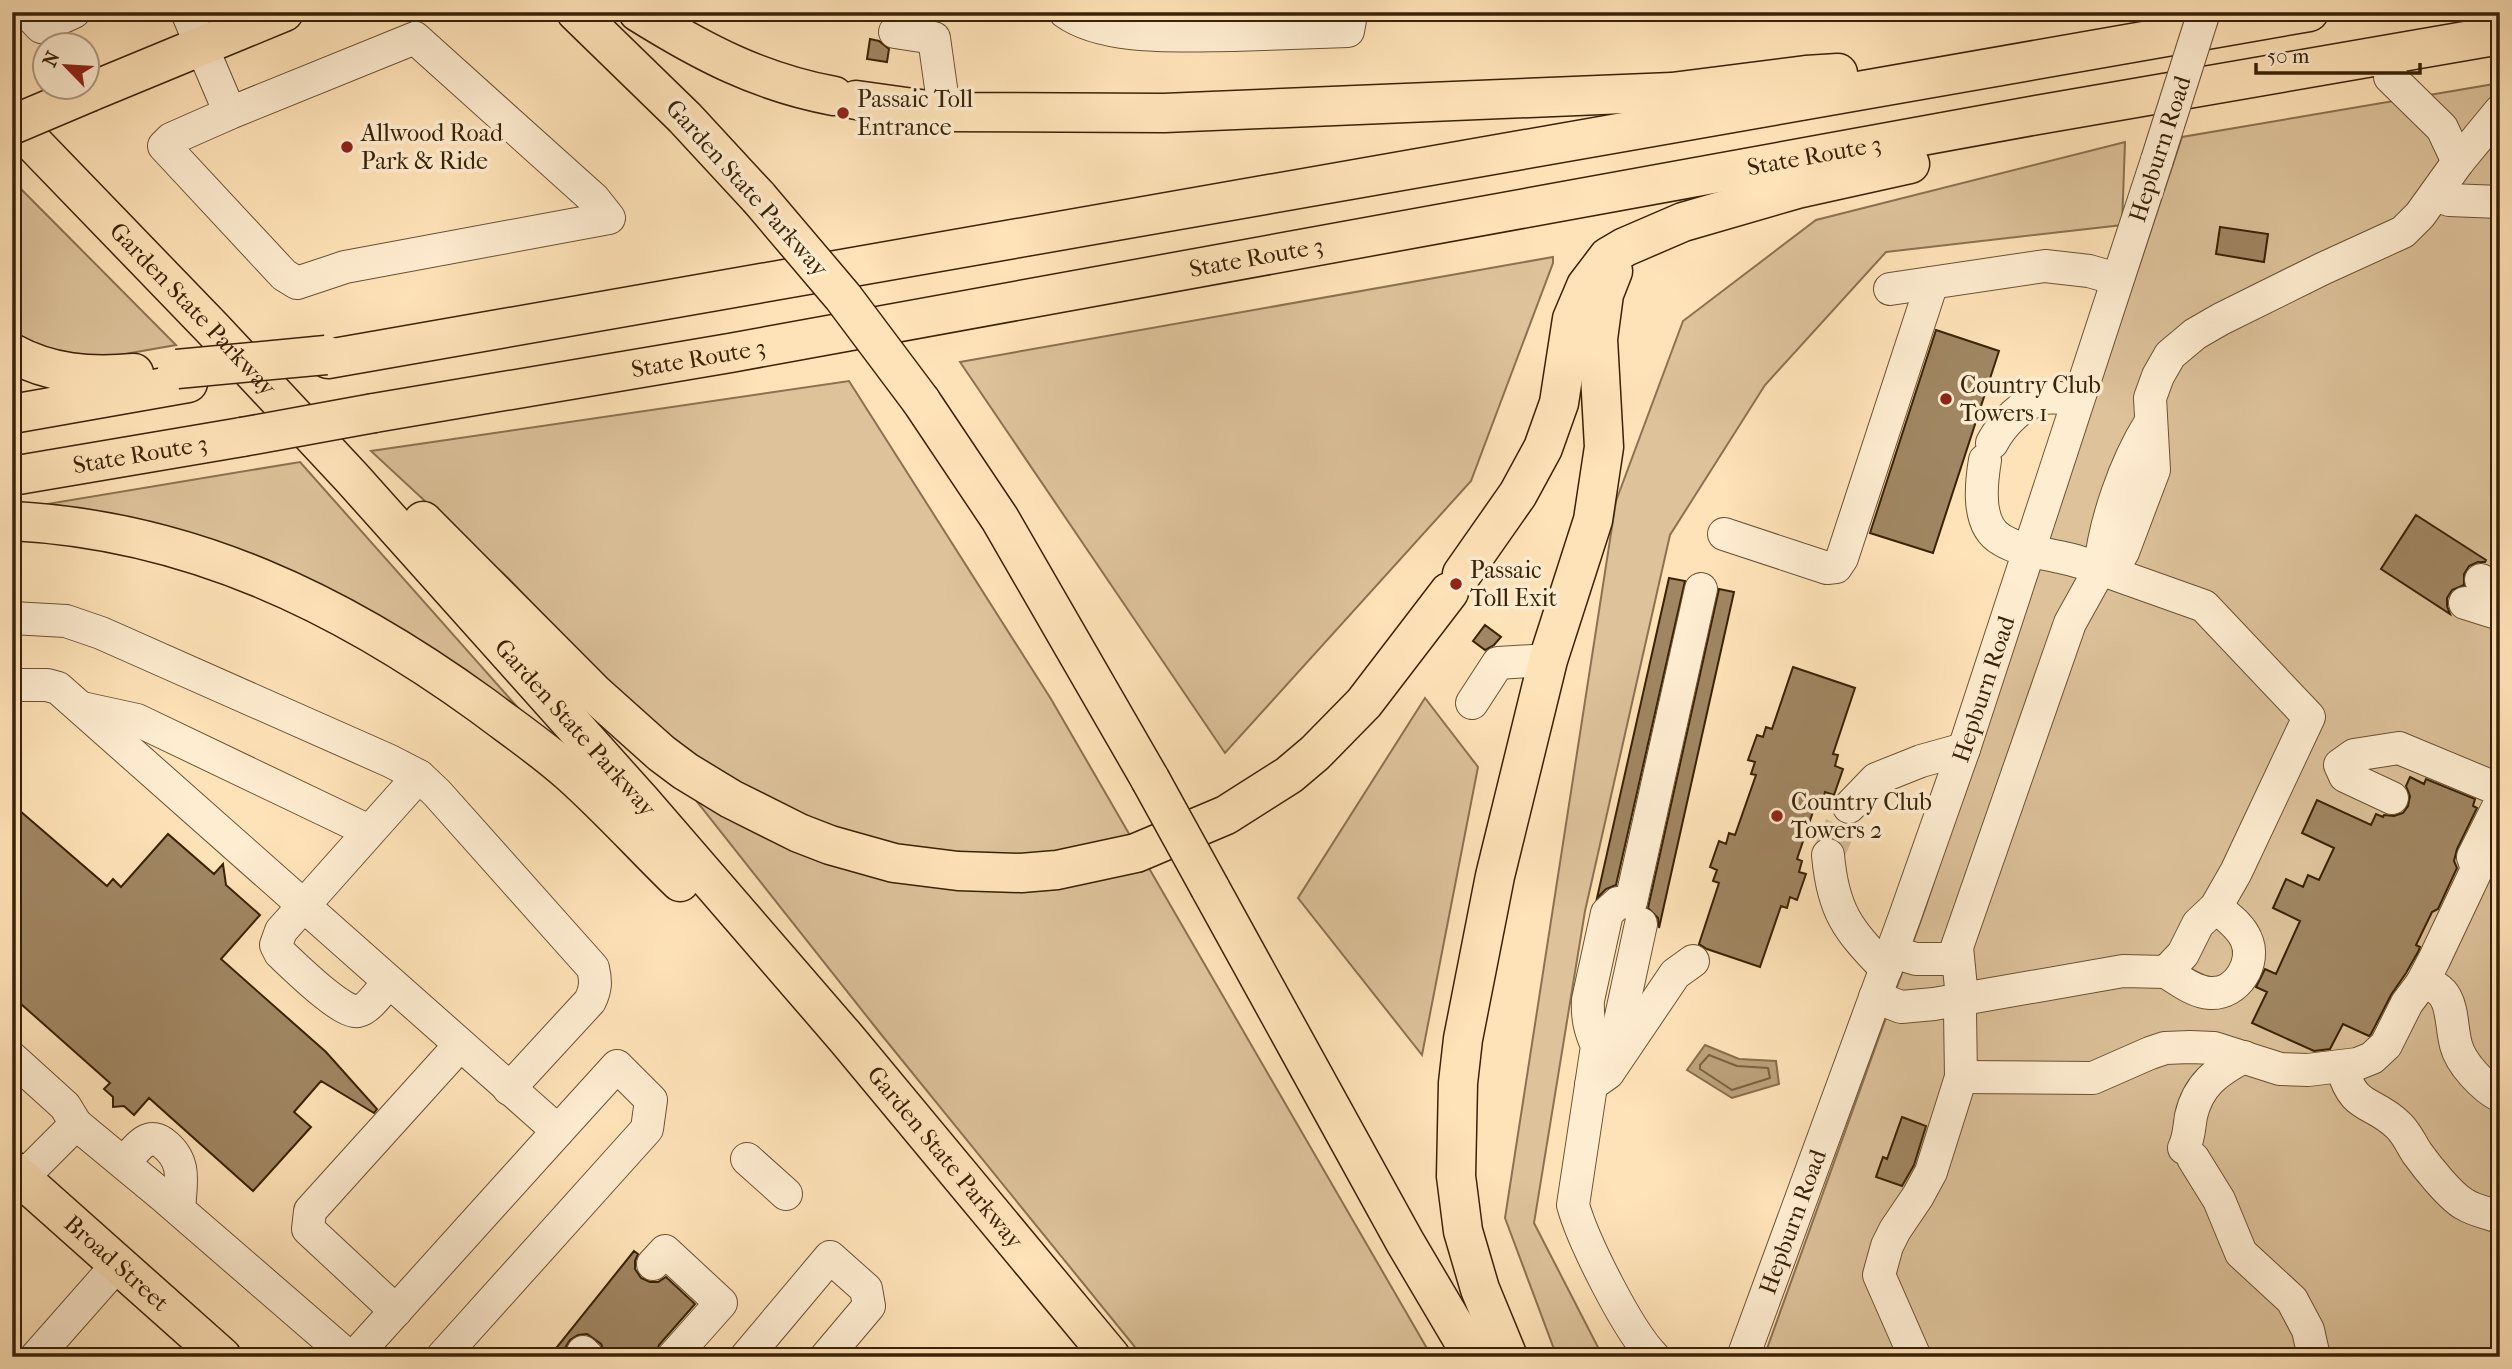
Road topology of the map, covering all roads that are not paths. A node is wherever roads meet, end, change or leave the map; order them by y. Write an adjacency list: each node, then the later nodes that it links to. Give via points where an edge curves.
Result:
1 (27, 12): 2 (street, via 41,27)
2 (74, 12)
3 (187, 12): 15 (street)
4 (284, 12): 15 (main road)
5 (557, 12): 24 (main road)
6 (576, 12): 24 (main road, Garden State Parkway)
7 (638, 12): 19 (main road, via 728,64 775,83)
8 (1065, 12): 12 (street, via 1114,31)
9 (1348, 12): 12 (street, via 1348,31)
10 (2204, 12): 28 (street, Hepburn Road, bridge)
11 (2309, 12): 17 (main road)
12 (1228, 24)
13 (895, 32): 19 (street, via 934,38 942,95)
14 (2500, 35): 36 (main road, State Route 3, bridge)
15 (201, 47): 20 (street); 22 (main road, bridge)
16 (2500, 59): 18 (main road)
17 (2011, 65): 19 (main road, via 1806,75 1672,92 1524,100 1164,113); 33 (main road, via 375,351)
18 (2390, 78): 23 (street, via 2442,128); 27 (main road, via 2082,129 1878,170 1683,222)
19 (952, 112)
20 (230, 113): 20 (street, via 164,146 284,275 297,283 345,267 609,218 594,199 415,38)
21 (2497, 117): 23 (street)
22 (12, 123): 31 (main road, Garden State Parkway)
23 (2458, 162): 25 (street)
24 (749, 187): 93 (main road, Garden State Parkway, bridge, via 843,297 921,401 1000,519)
25 (2436, 195): 26 (street, via 2449,200); 40 (street, via 2403,232 2195,334 2170,355 2150,398 2150,423 2134,449 2130,487 2108,490)
26 (2500, 202)
27 (1646, 238): 31 (main road, via 1608,257 1586,286 1572,319 1559,402 1532,472 1511,505 1364,703 1315,753 1226,815 1136,853 1021,873 957,872 866,856 799,833 730,799 661,753 594,693 399,497); 45 (main road, via 1616,265 1604,294 1598,339 1603,468 1593,520)
28 (2117, 279): 29 (street, via 2045,266); 34 (street, Hepburn Road)
29 (1932, 283): 30 (street); 38 (street, via 1836,567 1827,568)
30 (1890, 289)
31 (212, 328): 73 (main road, Garden State Parkway, via 633,792)
32 (12, 352): 33 (main road, via 32,363 75,374)
33 (183, 376): 35 (main road)
34 (2078, 400): 39 (street, Hepburn Road); 39 (street, via 2048,397 2018,411 1998,431 1988,452 1980,484 1985,517 2000,540)
35 (12, 414)
36 (12, 477)
37 (12, 521): 73 (main road, via 146,540 246,570 320,603 427,666 535,745 597,798)
38 (1724, 534)
39 (2028, 550): 40 (street); 49 (street, Hepburn Road)
40 (2091, 566): 58 (street, via 2204,606 2309,717); 60 (street, via 1957,947)
41 (1701, 589): 71 (street, via 1631,902 1618,903 1607,914 1588,1000)
42 (2500, 605): 43 (street, via 2473,591)
43 (2500, 614)
44 (12, 618): 50 (street, via 66,621 101,634)
45 (1548, 660): 47 (street, via 1498,663); 94 (main road, via 1495,876 1464,1039 1456,1119 1456,1176 1463,1231)
46 (12, 685): 48 (street, via 58,688)
47 (1472, 703)
48 (81, 707): 55 (street, via 137,720); 57 (street)
49 (1964, 749): 54 (street, via 1876,779); 63 (street, Hepburn Road)
50 (419, 776): 55 (street); 74 (street, via 593,968 595,992 590,1001)
51 (2500, 790): 52 (street, via 2399,748 2354,755 2340,765 2344,776)
52 (2392, 798)
53 (2500, 803): 65 (street, via 2473,857 2477,869)
54 (1849, 807)
55 (369, 831): 57 (street)
56 (1828, 855): 63 (street, via 1830,886 1841,914)
57 (303, 905): 64 (street); 64 (street, via 281,931 276,945 280,953 341,1006 355,1012)
58 (2216, 907): 62 (street); 62 (street, via 2247,940 2251,956 2239,982 2211,994)
59 (1633, 922): 71 (street)
60 (1957, 959): 63 (street, via 1916,959); 66 (street)
61 (1693, 961): 71 (street, via 1675,974)
62 (2166, 972): 66 (street, via 2123,971)
63 (1885, 973): 66 (street, via 1901,1007); 96 (street, Hepburn Road)
64 (389, 982): 67 (street)
65 (2422, 983): 70 (street, via 2386,1045 2372,1058); 75 (street, via 2435,985 2445,996 2459,1054)
66 (1962, 998): 72 (street)
67 (460, 1045): 74 (street); 84 (street, via 310,1211 308,1229)
68 (2244, 1057): 70 (street, via 2280,1069); 72 (street, via 2214,1048 2165,1048 2093,1078); 98 (street, via 2218,1070 2202,1088 2194,1102 2188,1153 2219,1200 2241,1253 2292,1300 2308,1330)
69 (12, 1058): 76 (street, via 65,1106)
70 (2342, 1067): 81 (street, via 2353,1095 2398,1125 2452,1195)
71 (1599, 1068): 95 (street, via 1573,1205 1608,1283)
72 (1961, 1077): 97 (street, via 1931,1172 1895,1230 1879,1275)
73 (887, 1088): 92 (main road, Garden State Parkway)
74 (509, 1089): 77 (street)
75 (2500, 1096)
76 (76, 1124): 79 (street); 87 (street)
77 (558, 1131): 84 (street); 88 (street, via 617,1066 652,1100 647,1129)
78 (747, 1159): 80 (street)
79 (17, 1174): 83 (main road, Broad Street)
80 (786, 1194)
81 (2500, 1217)
82 (659, 1257): 89 (street, via 698,1293 721,1303)
83 (118, 1264): 85 (street); 86 (main road, Broad Street)
84 (396, 1311): 87 (street)
85 (36, 1357)
86 (222, 1357)
87 (351, 1357)
88 (442, 1357)
89 (673, 1357)
90 (746, 1357): 91 (street, via 830,1257 866,1289 869,1306)
91 (826, 1357)
92 (1111, 1357)
93 (1473, 1357)
94 (1508, 1357)
95 (1654, 1357)
96 (1743, 1357)
97 (1915, 1357)
98 (2314, 1357)

